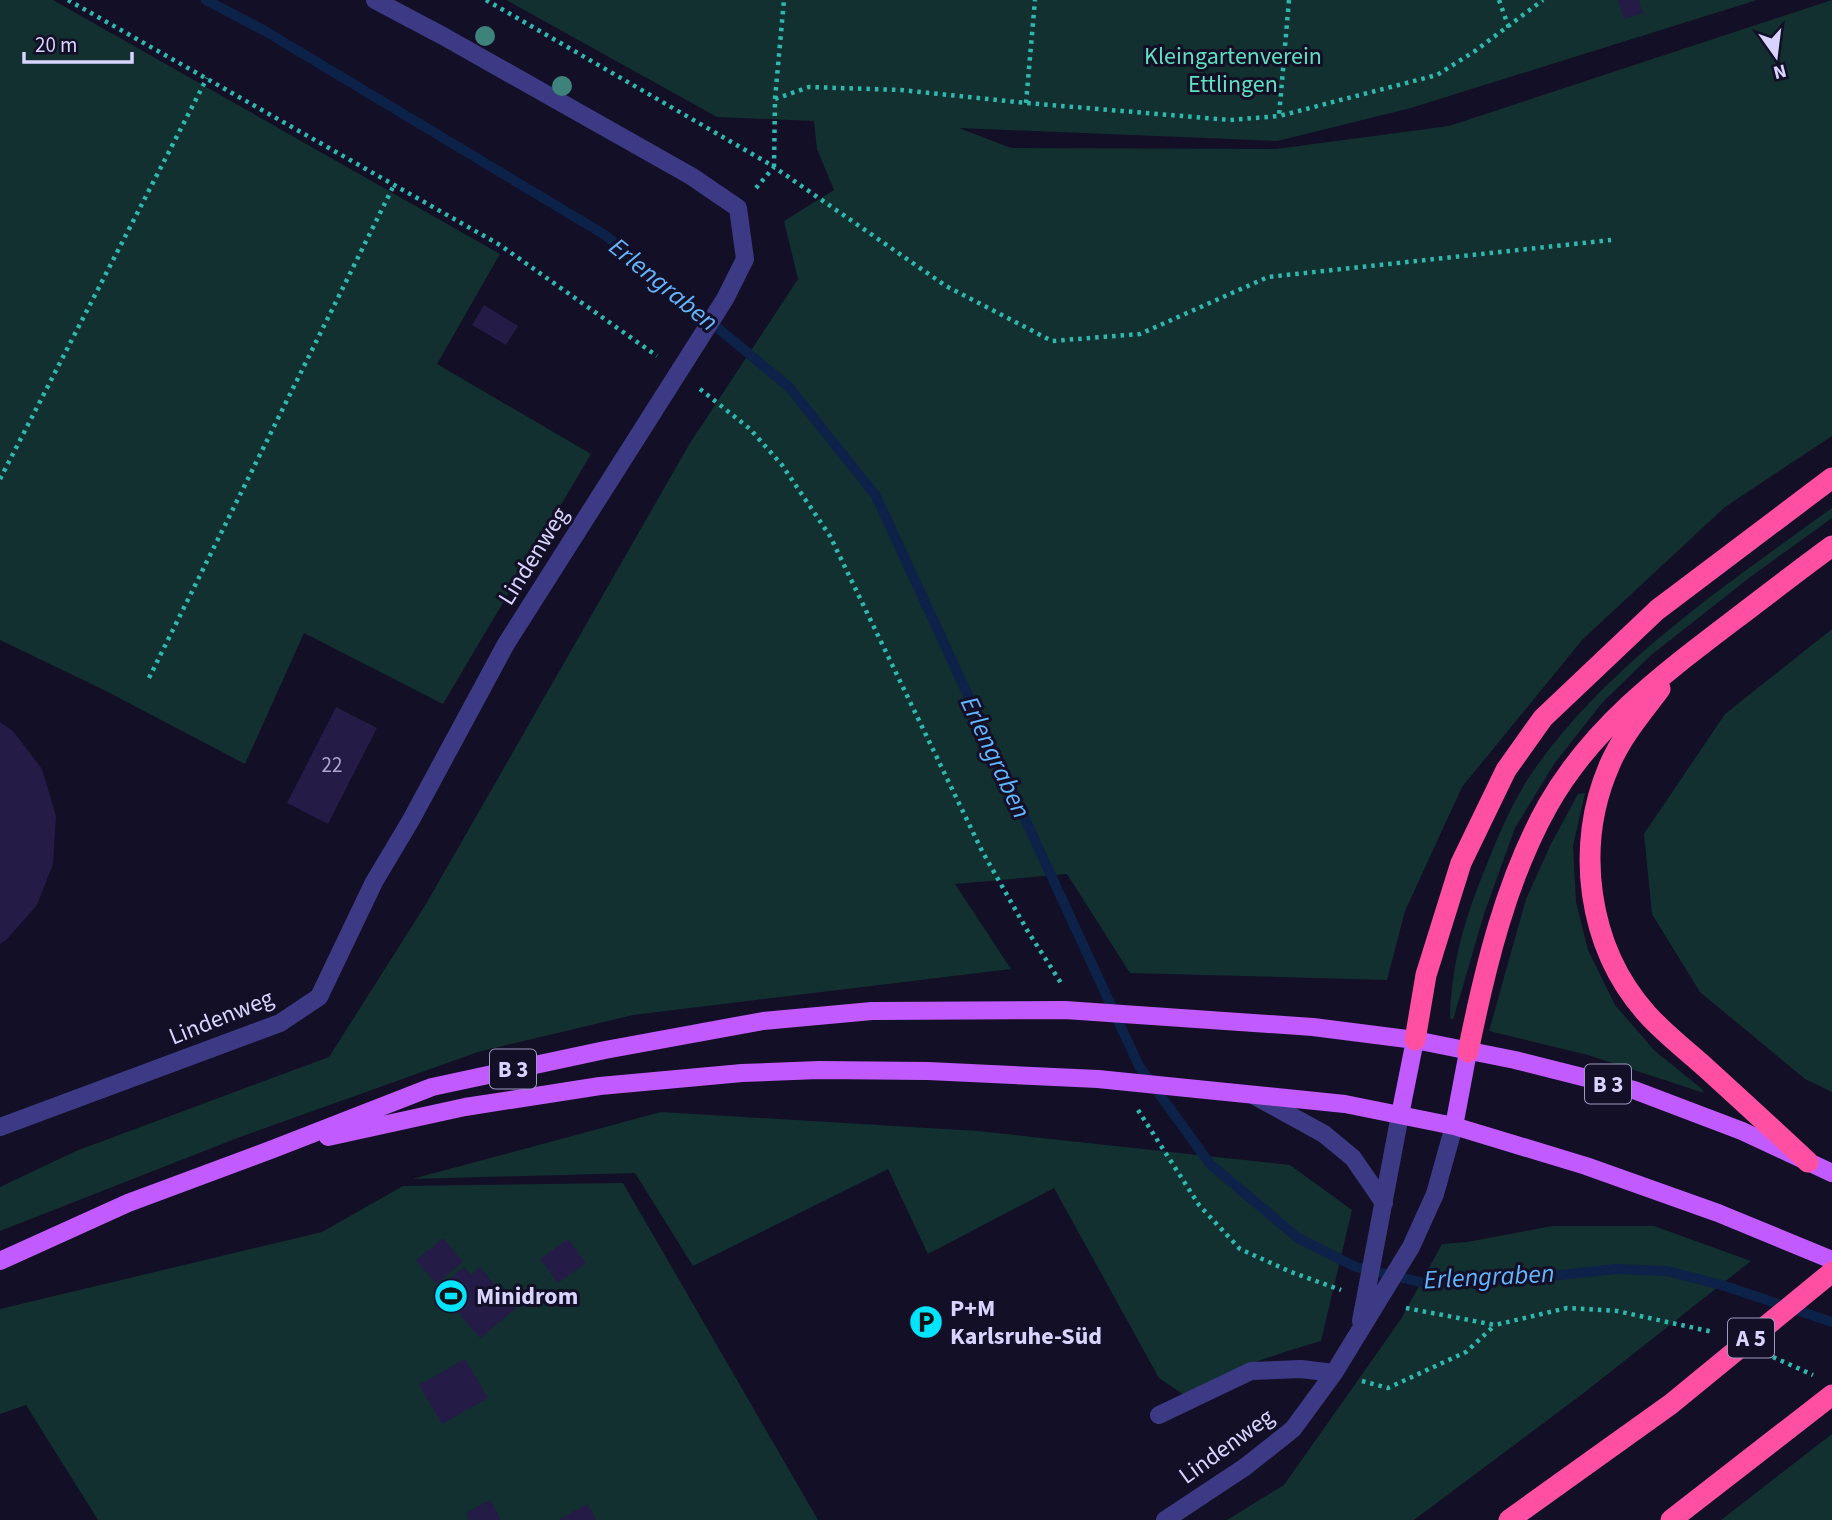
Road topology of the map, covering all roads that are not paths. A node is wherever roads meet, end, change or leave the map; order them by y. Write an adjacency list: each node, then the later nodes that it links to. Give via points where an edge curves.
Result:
1 (375, 0): 10 (street, Lindenweg, via 679,170 738,208 746,259 506,644 374,883 319,997 280,1023)
2 (1832, 478): 5 (highway, via 1657,610 1543,718 1506,770 1461,863 1426,975)
3 (1832, 546): 4 (highway)
4 (1682, 659): 6 (highway, via 1620,711 1581,756 1549,804 1522,856 1503,912); 12 (highway, via 1626,734 1599,795 1590,860 1599,925 1610,957 1646,1012)
5 (1415, 1040): 6 (main road, B 3); 8 (main road); 11 (main road, B 3, via 1313,1027 1065,1010 872,1011 763,1021 432,1087)
6 (1468, 1052): 9 (main road); 12 (main road, B 3, via 1634,1090)
7 (1255, 1096): 8 (main road, B 3, via 1345,1104); 11 (main road, B 3, via 1098,1079 928,1071 742,1073 600,1086 465,1107); 14 (street, via 1324,1134 1353,1158)
8 (1400, 1115): 9 (main road, B 3); 14 (street, Lindenweg)
9 (1454, 1126): 15 (main road, B 3, via 1718,1213); 18 (street, Lindenweg, via 1435,1194 1411,1247)
10 (0, 1127)
11 (273, 1149): 16 (main road, B 3, via 128,1203)
12 (1808, 1162): 13 (main road, B 3)
13 (1832, 1173)
14 (1384, 1203): 18 (street, Lindenweg)
15 (1832, 1260)
16 (0, 1261)
17 (1832, 1272): 23 (highway, A 5, via 1671,1404)
18 (1368, 1310): 19 (street, Lindenweg)
19 (1334, 1373): 21 (street, via 1251,1371); 22 (street, Lindenweg, via 1293,1429)
20 (1832, 1395): 24 (highway)
21 (1159, 1415)
22 (1165, 1520)
23 (1509, 1520)
24 (1671, 1520)

